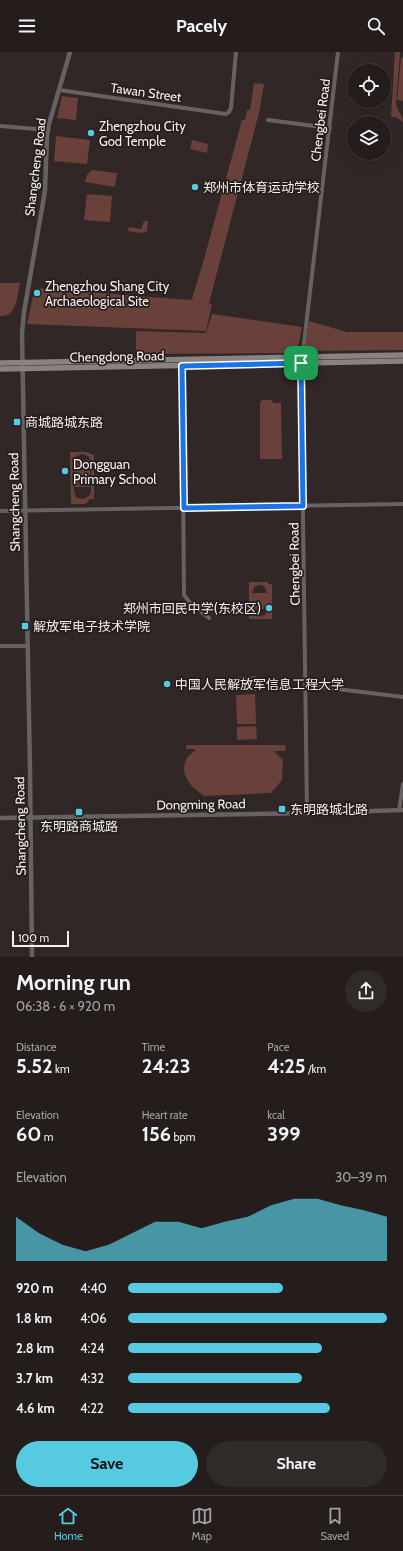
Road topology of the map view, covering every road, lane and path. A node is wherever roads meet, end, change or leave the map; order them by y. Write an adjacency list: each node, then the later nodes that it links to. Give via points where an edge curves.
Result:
1 (70, 52): 4 (street, Shangcheng Road)
2 (236, 52): 4 (street, Tawan Street, via 231,108 226,114)
3 (338, 52): 7 (street, Chengbei Road)
4 (59, 90): 8 (street, Shangcheng Road)
5 (268, 120): 7 (street)
6 (0, 126): 8 (street)
7 (330, 128): 10 (street, Chengbei Road)
8 (48, 130): 13 (street, Shangcheng Road, via 45,190 23,316)
9 (403, 355): 10 (main road, Chengdong Road)
10 (301, 360): 11 (main road, Chengdong Road); 13 (main road, Chengdong Road); 14 (main road, Chengdong Road); 17 (street, Chengbei Road)
11 (403, 361)
12 (0, 363): 13 (main road, Chengdong Road)
13 (22, 366): 14 (main road, Chengdong Road); 15 (main road, Chengdong Road); 19 (street, Shangcheng Road)
14 (182, 366): 18 (street)
15 (0, 369)
16 (403, 504): 17 (street)
17 (303, 506): 18 (street); 24 (street, Chengbei Road)
18 (184, 508): 19 (street); 21 (street, via 184,596)
19 (25, 510): 20 (street); 23 (street, Shangcheng Road)
20 (0, 511)
21 (209, 618)
22 (0, 646): 23 (street)
23 (28, 646): 30 (street, Shangcheng Road)
24 (305, 685): 25 (street); 28 (street, Chengbei Road)
25 (403, 697)
26 (403, 784): 27 (street)
27 (401, 810): 28 (street, Dongming Road)
28 (307, 814): 30 (street, Dongming Road)
29 (0, 818): 30 (street, Dongming Road)
30 (31, 818): 31 (street, Shangcheng Road)
31 (32, 957)

